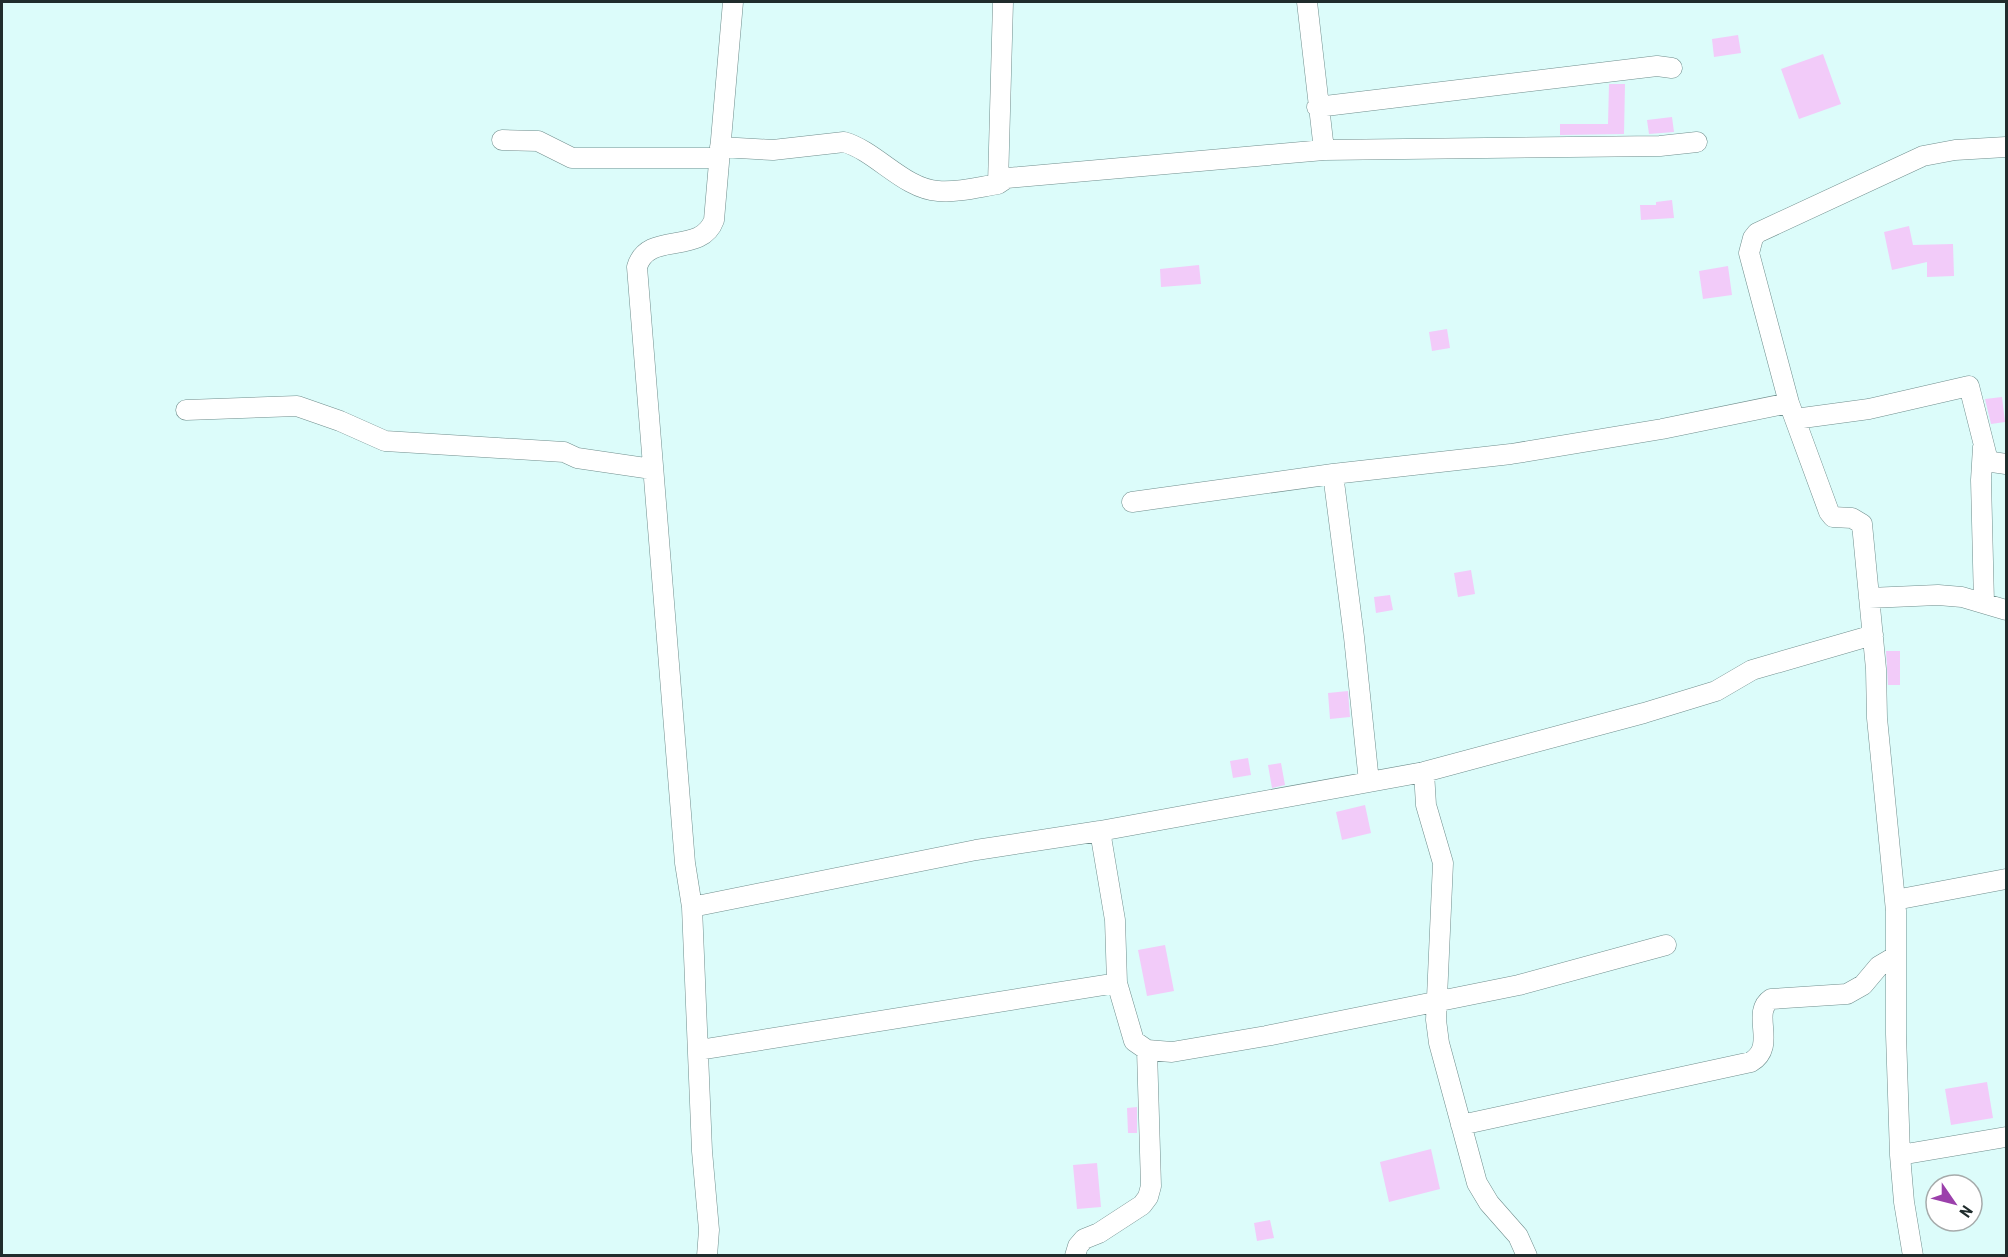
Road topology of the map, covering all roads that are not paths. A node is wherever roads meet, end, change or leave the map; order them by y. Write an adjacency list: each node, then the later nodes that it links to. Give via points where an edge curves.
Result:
1 (733, 2): 10 (street)
2 (1003, 2): 11 (street)
3 (1307, 2): 5 (street)
4 (1672, 68): 5 (street, via 1657,66)
5 (1317, 107): 9 (street)
6 (502, 140): 10 (street, via 538,141 572,158)
7 (1697, 142): 9 (street, via 1659,146)
8 (2007, 147): 13 (street, via 1923,156 1757,233 1749,253)
9 (1324, 150): 11 (street, via 1007,178)
10 (719, 153): 11 (street, via 844,142 904,178 935,191); 16 (street, via 711,228 692,239 646,251 637,267)
11 (998, 184)
12 (186, 410): 16 (street, via 297,406 385,441 564,452 577,458)
13 (1792, 411): 14 (street, via 1869,409 1969,386); 17 (street, via 1511,454); 19 (street, via 1831,516 1852,518 1862,524)
14 (1983, 447): 15 (street, via 1992,462); 20 (street)
15 (2007, 464)
16 (652, 469): 28 (street)
17 (1333, 474): 18 (street); 24 (street)
18 (1132, 502)
19 (1869, 598): 20 (street, via 1938,595); 22 (street)
20 (1984, 603): 21 (street)
21 (2007, 610)
22 (1873, 635): 23 (street, via 1752,670 1716,691); 27 (street)
23 (1424, 772): 24 (street); 32 (street, via 1426,805 1443,863)
24 (1369, 782): 25 (street)
25 (1100, 831): 28 (street, via 976,850); 31 (street, via 1115,920)
26 (2007, 879): 27 (street)
27 (1895, 900): 30 (street)
28 (692, 907): 33 (street)
29 (1666, 945): 32 (street, via 1519,985)
30 (1896, 956): 35 (street, via 1847,994 1767,1001 1763,1009 1763,1049 1751,1062); 37 (street)
31 (1117, 983): 33 (street); 34 (street, via 1134,1041)
32 (1436, 1001): 34 (street, via 1172,1052); 35 (street, via 1439,1043)
33 (699, 1050): 38 (street, via 709,1230)
34 (1147, 1050): 39 (street, via 1151,1186 1148,1197 1128,1216 1084,1239)
35 (1461, 1125): 40 (street, via 1477,1183 1518,1236)
36 (2007, 1137): 37 (street)
37 (1900, 1155): 41 (street)
38 (707, 1256)
39 (1075, 1256)
40 (1527, 1256)
41 (1913, 1256)

